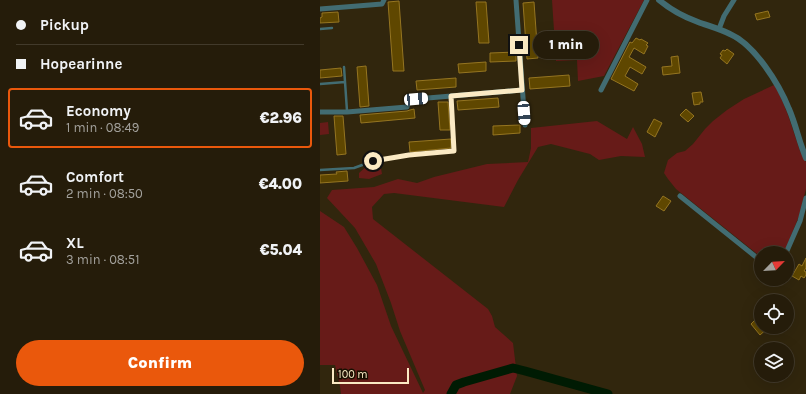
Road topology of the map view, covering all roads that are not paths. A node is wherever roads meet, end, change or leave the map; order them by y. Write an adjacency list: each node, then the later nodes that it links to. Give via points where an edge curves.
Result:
1 (384, 0): 6 (street, via 382,4)
2 (516, 0): 13 (street)
3 (647, 0): 14 (street)
4 (659, 0): 9 (street, via 688,18)
5 (734, 0): 9 (street)
6 (320, 9)
7 (332, 28): 8 (lane)
8 (320, 29)
9 (719, 29): 19 (street, via 746,44 772,75 789,109)
10 (344, 67): 11 (lane)
11 (345, 82): 12 (lane); 17 (lane)
12 (320, 84)
13 (522, 90): 15 (street); 18 (street)
14 (601, 90)
15 (451, 96): 17 (street, via 416,99 409,101 407,107); 20 (lane, via 454,151 373,161 354,168)
16 (320, 112): 17 (street)
17 (347, 112)
18 (525, 125)
19 (806, 158)
20 (320, 170)
21 (680, 196): 24 (street)
22 (806, 198): 23 (street)
23 (789, 246)
24 (754, 255)

